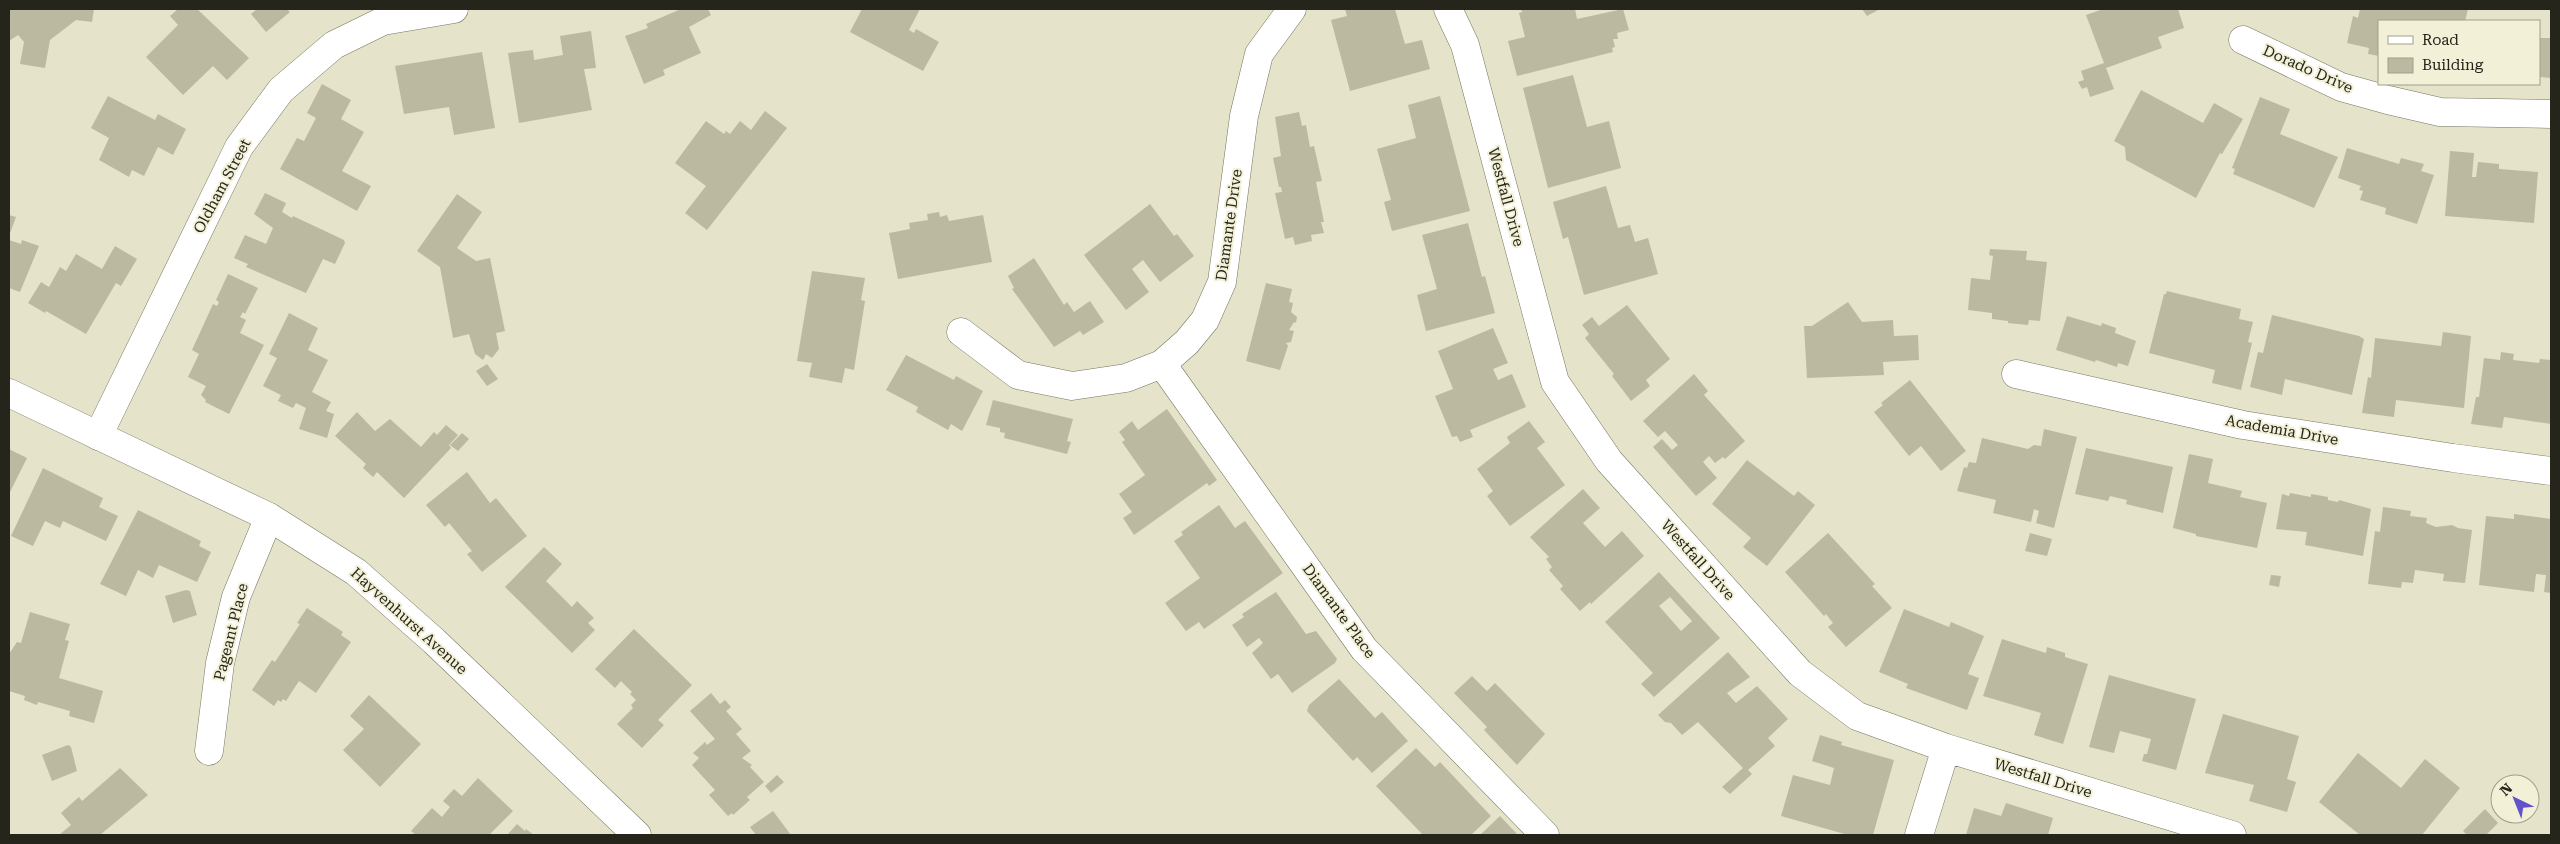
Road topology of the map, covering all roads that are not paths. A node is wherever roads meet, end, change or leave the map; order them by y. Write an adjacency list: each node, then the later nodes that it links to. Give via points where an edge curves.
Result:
1 (454, 9): 10 (street, Oldham Street, via 383,21 334,45 281,90 238,147)
2 (1292, 9): 7 (street, Diamante Drive, via 1259,54 1244,116 1222,282 1205,320 1187,342)
3 (1448, 9): 13 (street, Westfall Drive, via 1465,45 1555,382 1609,461 1800,673 1857,716)
4 (2243, 40): 5 (street, Dorado Drive, via 2340,87 2414,106 2440,112)
5 (2551, 114)
6 (961, 332): 7 (street, Diamante Drive, via 1018,375 1072,386 1126,378)
7 (1162, 364): 16 (street, Diamante Place, via 1364,649)
8 (2016, 374): 11 (street, Academia Drive, via 2243,425)
9 (9, 393): 10 (street, Hayvenhurst Avenue)
10 (98, 436): 12 (street, Hayvenhurst Avenue)
11 (2551, 471)
12 (269, 517): 14 (street, Pageant Place, via 236,597 220,663); 15 (street, Hayvenhurst Avenue, via 356,572)
13 (1946, 748): 17 (street); 18 (street, Westfall Drive)
14 (209, 751)
15 (638, 835)
16 (1544, 835)
17 (1919, 835)
18 (2232, 835)

